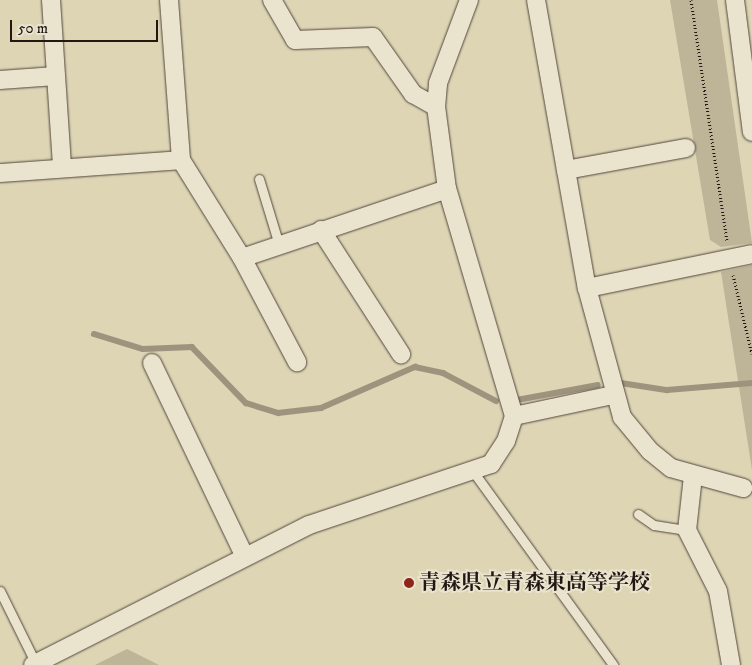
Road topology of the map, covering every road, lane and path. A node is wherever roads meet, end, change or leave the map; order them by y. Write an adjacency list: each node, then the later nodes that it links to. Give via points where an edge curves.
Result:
1 (51, 0): 8 (street)
2 (169, 0): 13 (street)
3 (272, 0): 10 (street, via 295,40 373,37 413,94)
4 (469, 0): 10 (street, via 438,83)
5 (536, 0): 15 (street)
6 (691, 0): 23 (path)
7 (735, 0): 11 (street)
8 (56, 76): 9 (street); 14 (street)
9 (0, 80)
10 (436, 107): 18 (street)
11 (752, 132)
12 (686, 148): 15 (street)
13 (181, 160): 14 (street); 22 (street)
14 (62, 166): 16 (street)
15 (566, 170): 24 (street)
16 (0, 173)
17 (258, 180): 20 (lane)
18 (447, 189): 19 (street); 30 (street)
19 (321, 230): 20 (street); 25 (street)
20 (279, 244): 22 (street)
21 (752, 254): 23 (street)
22 (242, 258): 27 (street)
23 (730, 258): 24 (street); 26 (path)
24 (587, 288): 29 (street)
25 (401, 354)
26 (752, 354)
27 (297, 362)
28 (152, 363): 36 (street)
29 (613, 395): 30 (street); 32 (street, via 622,417 650,451 671,468)
30 (514, 416): 31 (street, via 506,441 491,464)
31 (472, 470): 36 (street, via 309,525); 39 (lane)
32 (693, 476): 33 (street); 35 (street)
33 (743, 488)
34 (638, 514): 35 (lane, via 654,525)
35 (687, 530): 40 (street, via 718,591)
36 (244, 555): 38 (street)
37 (0, 591): 38 (lane)
38 (34, 664)
39 (614, 665)
40 (731, 665)

